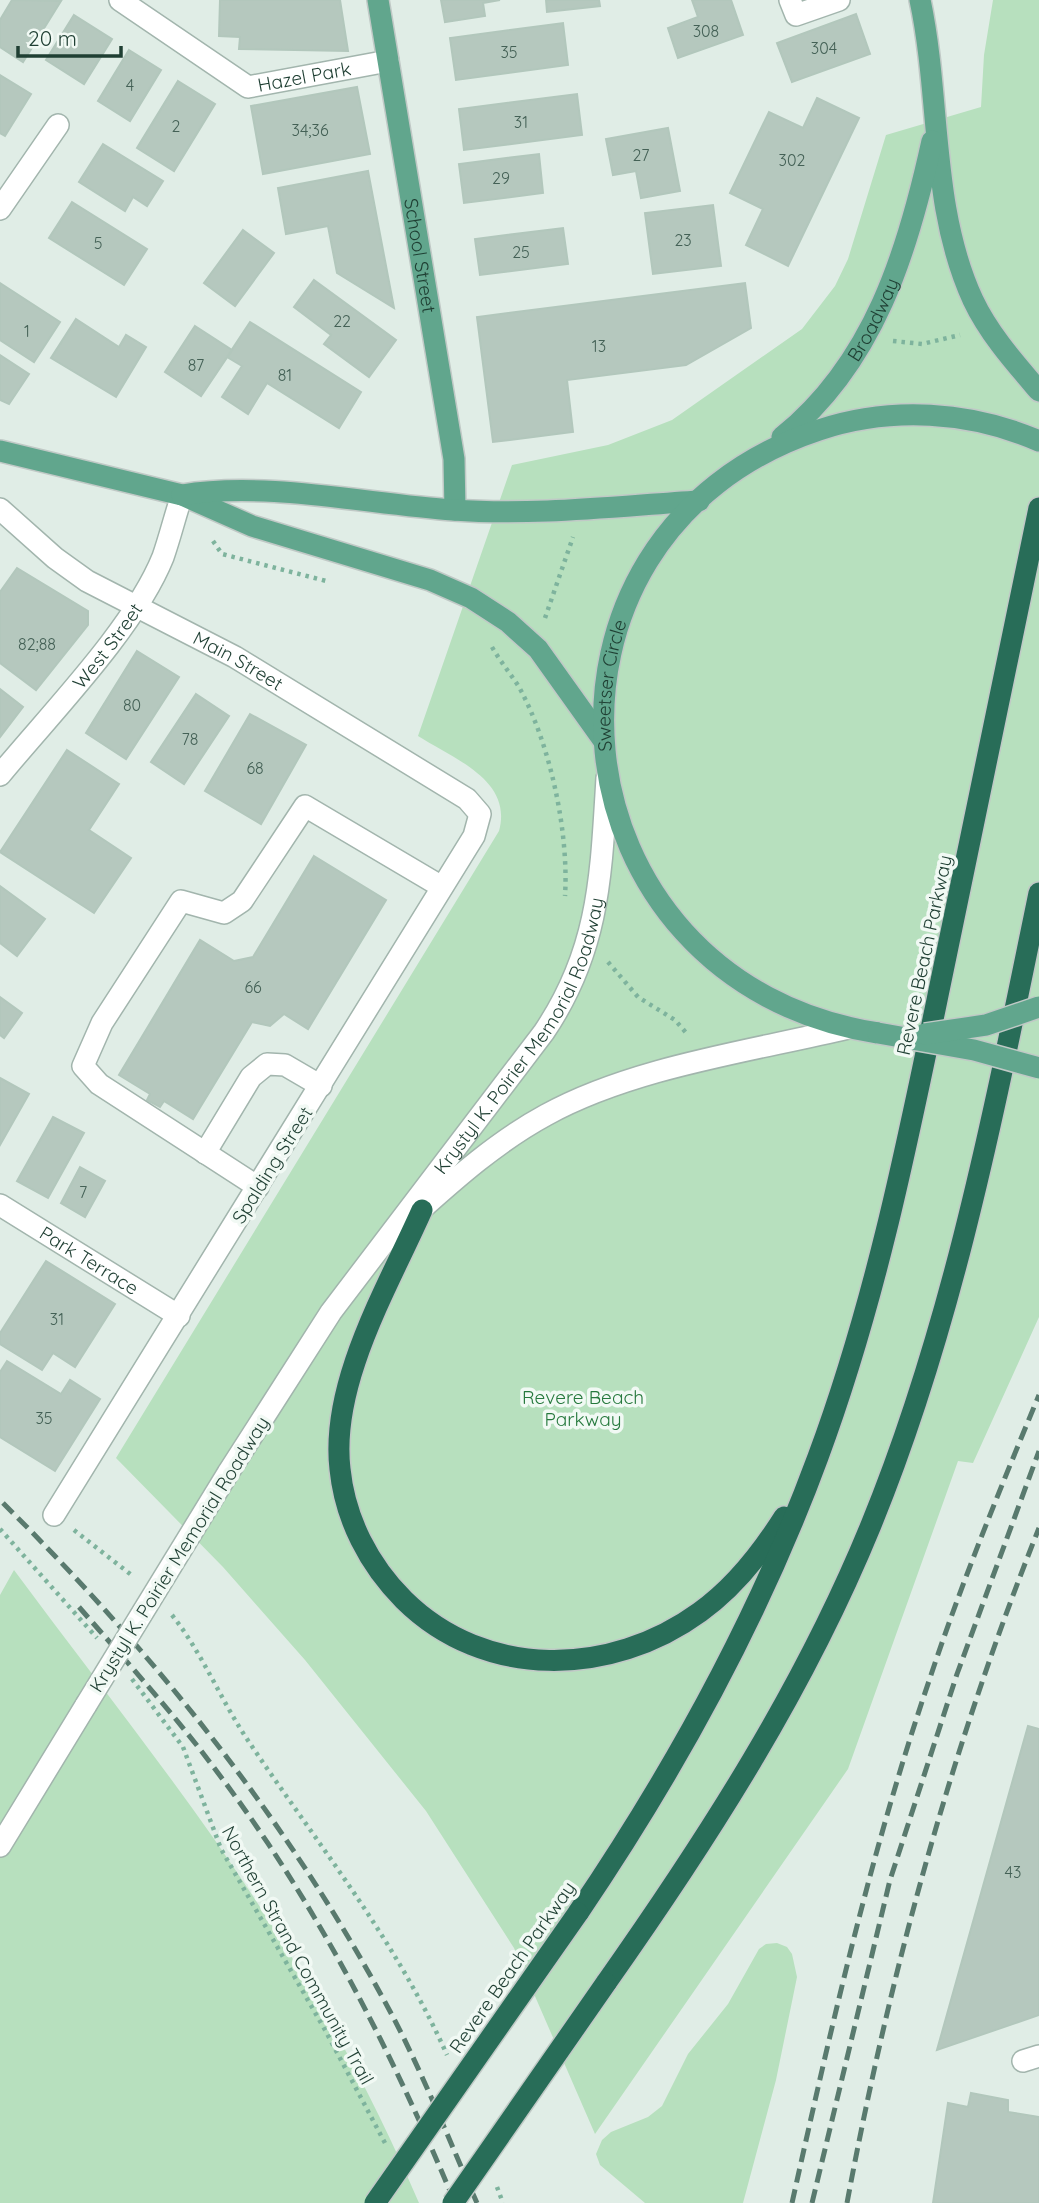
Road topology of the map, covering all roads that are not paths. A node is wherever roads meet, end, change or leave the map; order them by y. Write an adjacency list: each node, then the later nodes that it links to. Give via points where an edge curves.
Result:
1 (120, 0): 6 (street, Hazel Park, via 248,87)
2 (377, 0): 6 (main road, School Street)
3 (790, 0): 4 (street, via 796,15)
4 (839, 0)
5 (920, 0): 8 (main road, Broadway, via 934,83)
6 (388, 61): 18 (main road, School Street, via 454,460)
7 (58, 125): 9 (street)
8 (935, 129): 10 (main road, Broadway, via 959,262 974,302 1002,347); 13 (main road, Broadway, via 901,264 870,329 831,388 804,418)
9 (0, 209)
10 (1039, 391)
11 (1039, 441): 13 (main road, Sweetser Circle, via 993,425 905,415 854,420 794,439)
12 (0, 451): 14 (main road)
13 (742, 467): 15 (main road, Sweetser Circle)
14 (181, 495): 18 (main road, via 243,490); 19 (street, West Street, via 163,556); 20 (main road, via 252,526 430,580 471,598 538,649)
15 (699, 501): 18 (main road, via 526,512); 20 (main road, Sweetser Circle, via 656,552 628,605 607,674)
16 (1039, 508): 37 (highway, Revere Beach Parkway, via 891,1218 859,1339)
17 (0, 509): 19 (street, Main Street, via 73,571)
18 (455, 510)
19 (135, 606): 21 (street, West Street); 23 (street, Main Street, via 246,663)
20 (603, 740): 22 (main road, Sweetser Circle)
21 (0, 775)
22 (607, 778): 27 (main road, Sweetser Circle, via 634,860 650,890 684,934 724,971 761,995); 35 (street, Krystyl K. Poirier Memorial Roadway, via 596,904 585,955 571,986 544,1032)
23 (479, 810): 24 (street, Spalding Street, via 477,830)
24 (442, 887): 30 (street, Spalding Street); 31 (street, via 305,806 242,901 224,913 181,901 102,1023 83,1066 99,1084)
25 (1039, 893): 41 (highway, bridge, via 951,1288 915,1408 870,1527 811,1654 756,1756 689,1863)
26 (1039, 1007): 28 (main road, Sweetser Circle, bridge, via 959,1031)
27 (848, 1028): 28 (main road, Sweetser Circle); 34 (street, Krystyl K. Poirier Memorial Roadway, via 643,1077 579,1098 507,1139)
28 (877, 1032): 29 (main road, bridge)
29 (1039, 1068)
30 (321, 1086): 31 (street, via 285,1065 267,1064 251,1077); 32 (street, Spalding Street)
31 (205, 1153): 32 (street)
32 (258, 1187): 36 (street, Spalding Street)
33 (0, 1205): 36 (street, Park Terrace)
34 (422, 1210): 35 (street, Krystyl K. Poirier Memorial Roadway); 37 (highway, via 353,1368 342,1406 339,1468 355,1528 374,1563 412,1608 443,1631 498,1655 538,1661 608,1655 655,1639 701,1612 736,1580 777,1528)
35 (364, 1266): 39 (street, Krystyl K. Poirier Memorial Roadway, bridge, via 312,1340)
36 (179, 1316): 38 (street, Spalding Street)
37 (818, 1458): 40 (highway, Revere Beach Parkway, bridge, via 766,1584 711,1697 656,1794)
38 (54, 1516)
39 (0, 1846)
40 (375, 2203)
41 (453, 2203)

